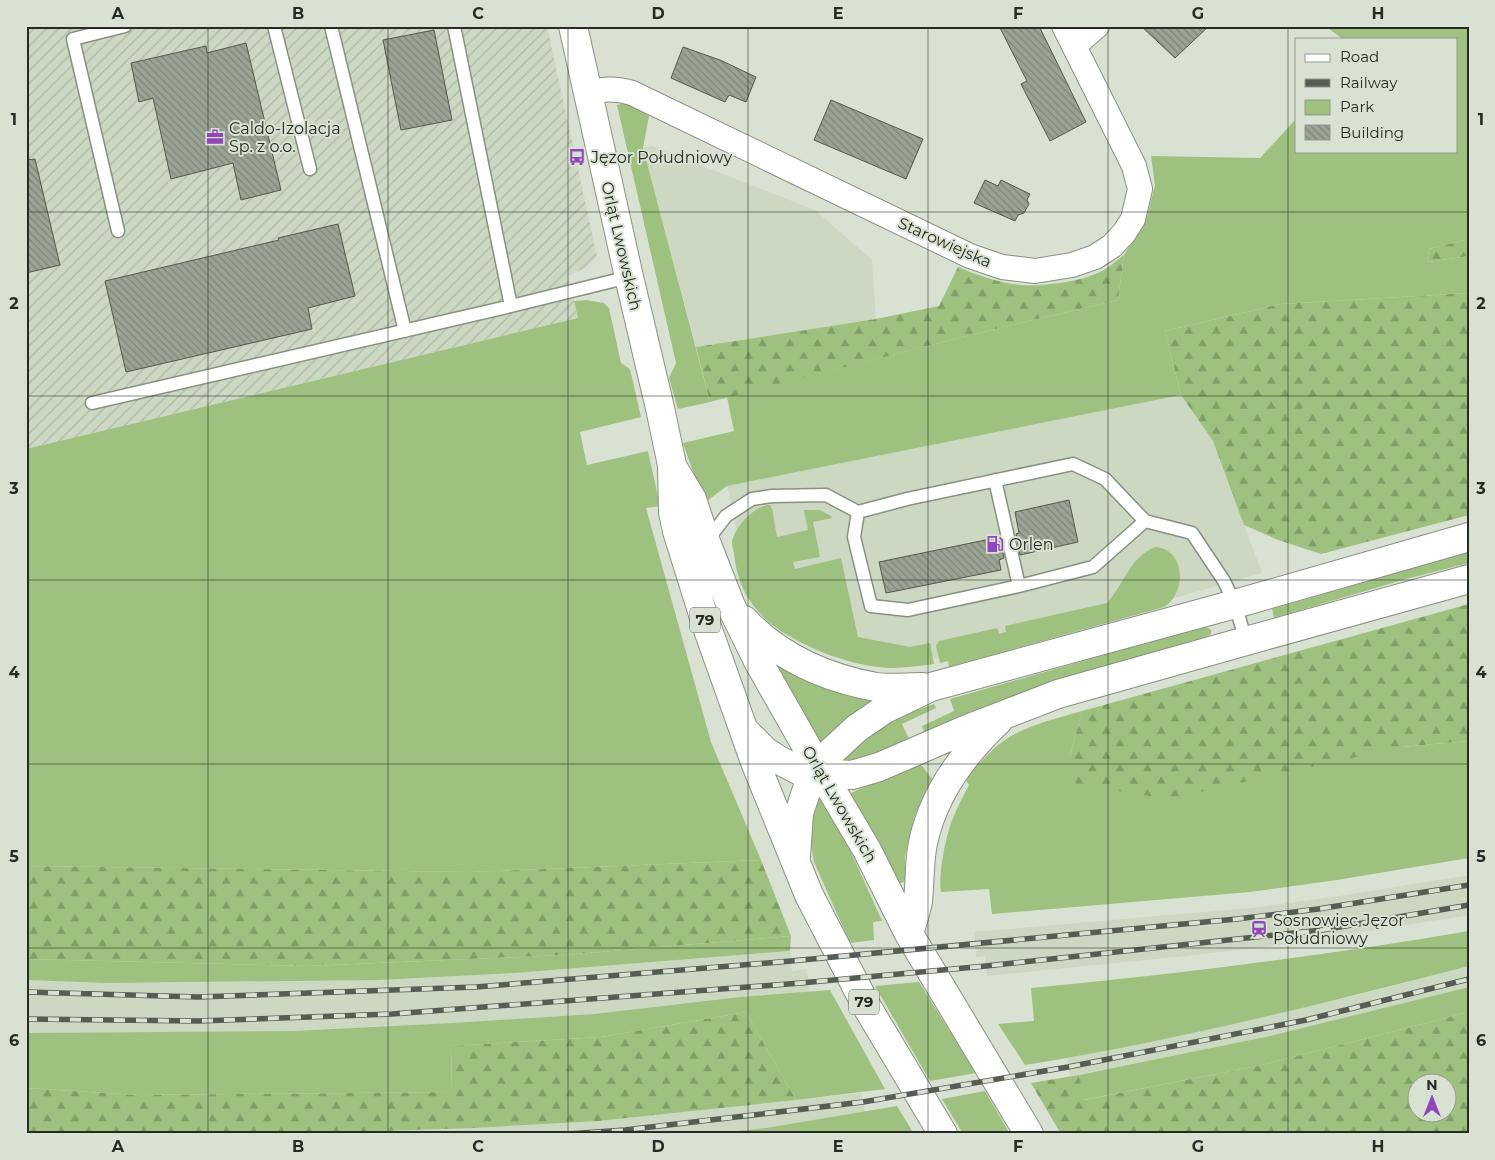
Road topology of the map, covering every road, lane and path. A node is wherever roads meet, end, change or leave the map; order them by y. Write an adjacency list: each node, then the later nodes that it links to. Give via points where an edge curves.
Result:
1 (125, 26): 10 (lane, via 73,38)
2 (274, 26): 9 (lane)
3 (331, 26): 13 (lane)
4 (454, 26): 12 (lane)
5 (573, 26): 8 (main road, Orląt Lwowskich / 79)
6 (1097, 26): 7 (street)
7 (1069, 36): 8 (street, Starowiejska, via 1134,166 1140,189 1133,219 1112,246 1095,257 1072,265 1035,271 1002,267 970,256 632,93 608,88)
8 (587, 92): 11 (main road, Orląt Lwowskich / 79)
9 (310, 169)
10 (118, 231)
11 (628, 277): 12 (lane); 15 (main road, Orląt Lwowskich / 79)
12 (511, 306): 13 (lane)
13 (405, 331): 14 (lane)
14 (92, 403)
15 (672, 464): 20 (main road, Orląt Lwowskich / 79, via 692,499); 28 (main road, Orląt Lwowskich / 79, via 673,512 677,531)
16 (995, 480): 17 (lane); 18 (lane, via 1073,464 1105,480); 22 (lane)
17 (858, 512): 20 (lane, via 826,495 752,499 726,516); 22 (lane, via 854,537 871,606 908,610)
18 (1144, 521): 22 (lane, via 1093,567); 23 (lane, via 1192,533 1224,580)
19 (1469, 537): 23 (main road)
20 (706, 542): 24 (main road, Orląt Lwowskich / 79)
21 (1469, 579): 25 (main road)
22 (1019, 586)
23 (1235, 604): 25 (lane); 26 (main road)
24 (731, 606): 26 (main road, via 765,640 793,659 830,675 877,687); 29 (main road, Orląt Lwowskich / 79)
25 (1246, 641): 27 (main road, via 1058,694)
26 (931, 688): 29 (main road, via 885,709 857,728 831,752)
27 (1004, 715): 29 (main road, via 879,767 852,774); 31 (main road, via 965,756 932,812 923,844 918,902)
28 (742, 727): 29 (main road, via 765,751 779,760 802,772); 30 (main road, Orląt Lwowskich / 79)
29 (821, 772): 30 (main road, via 808,786 800,813); 31 (main road, Orląt Lwowskich / 79, via 867,850)
30 (795, 863): 32 (main road, Orląt Lwowskich / 79, via 867,1008)
31 (909, 934): 33 (main road, Orląt Lwowskich / 79)
32 (943, 1134)
33 (1029, 1134)

